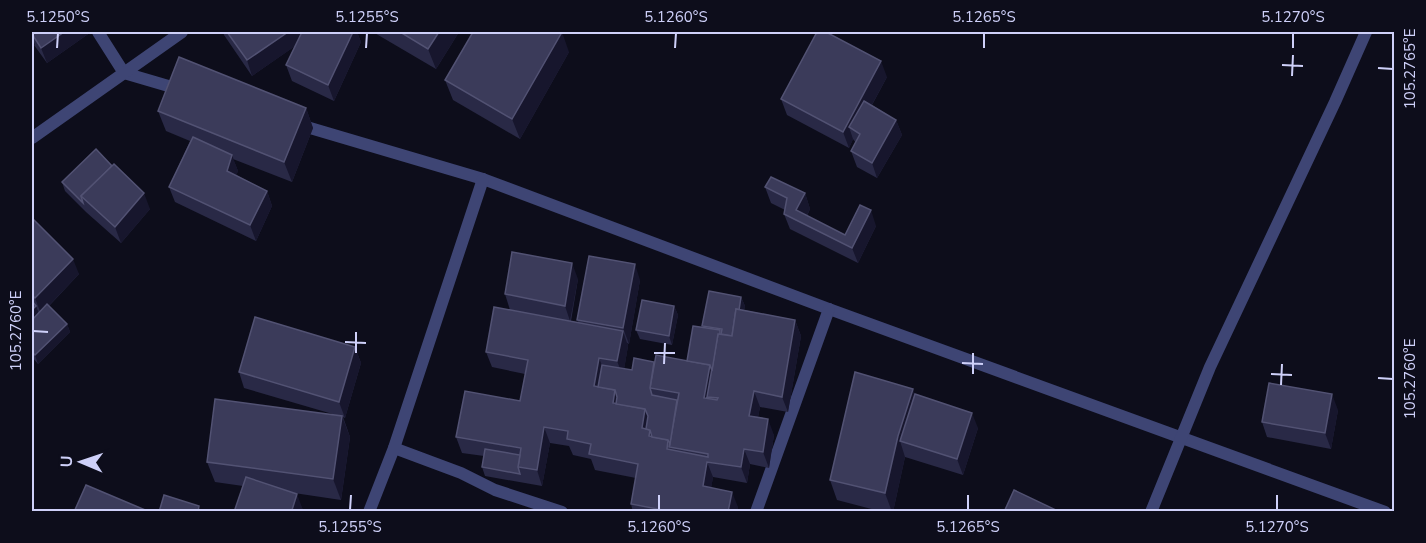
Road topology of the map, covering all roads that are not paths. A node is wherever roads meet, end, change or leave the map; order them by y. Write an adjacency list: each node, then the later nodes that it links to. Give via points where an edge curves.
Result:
1 (98, 32): 4 (street)
2 (182, 32): 4 (street)
3 (1366, 32): 10 (street)
4 (124, 73): 5 (street); 7 (street)
5 (191, 93)
6 (292, 123): 8 (street)
7 (32, 138)
8 (483, 179): 9 (street); 11 (street)
9 (829, 309): 10 (street); 14 (street)
10 (1180, 438): 15 (street); 16 (street)
11 (394, 448): 12 (street); 13 (street, via 495,490)
12 (369, 512)
13 (562, 512)
14 (756, 512)
15 (1151, 512)
16 (1385, 512)

